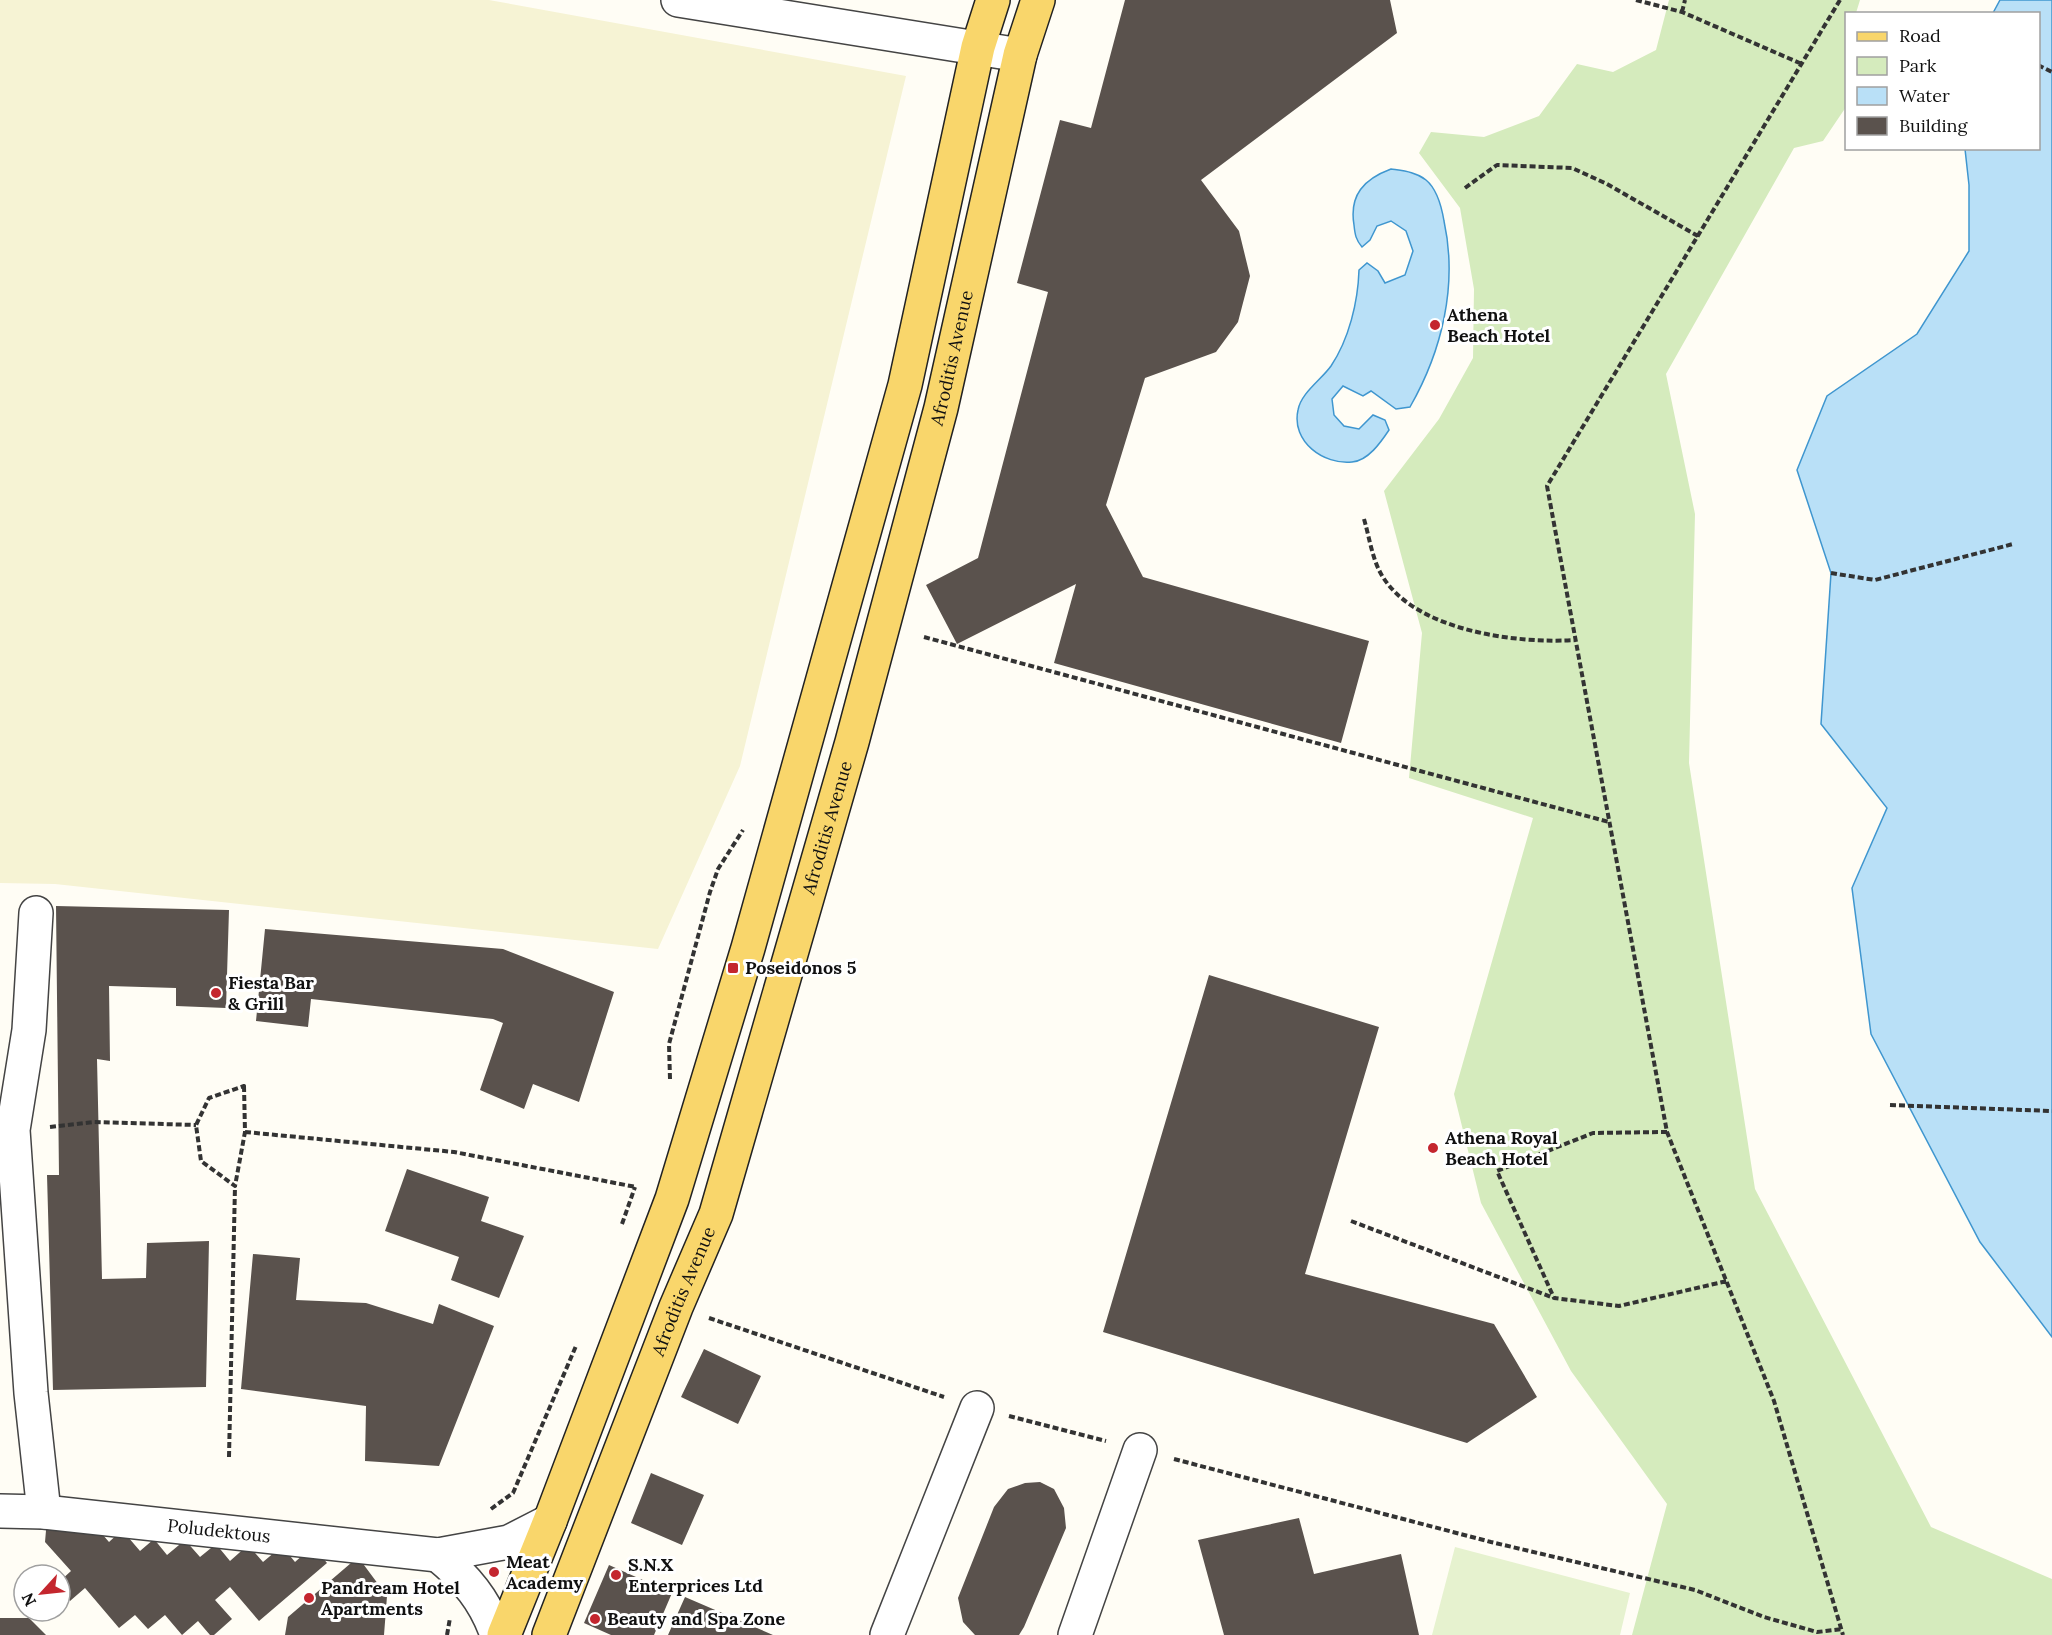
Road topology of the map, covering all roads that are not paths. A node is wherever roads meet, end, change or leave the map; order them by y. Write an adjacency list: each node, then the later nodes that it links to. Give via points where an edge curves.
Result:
1 (678, 0): 4 (street)
2 (993, 0): 4 (main road)
3 (1038, 0): 5 (main road, Afroditis Avenue)
4 (978, 47): 5 (street); 11 (main road, via 905,385 748,948 672,1198)
5 (1020, 55): 15 (main road, Afroditis Avenue, via 940,408 852,742 716,1214)
6 (36, 913): 10 (street, via 29,1030 13,1130 31,1393)
7 (977, 1408): 16 (street)
8 (1140, 1450): 17 (street)
9 (0, 1511): 10 (street, Poludektous)
10 (44, 1512): 12 (street, Poludektous)
11 (550, 1521): 12 (street, Poludektous, via 508,1542); 14 (main road)
12 (453, 1559): 13 (street, via 484,1603)
13 (497, 1635)
14 (504, 1635)
15 (549, 1635)
16 (887, 1635)
17 (1075, 1635)

